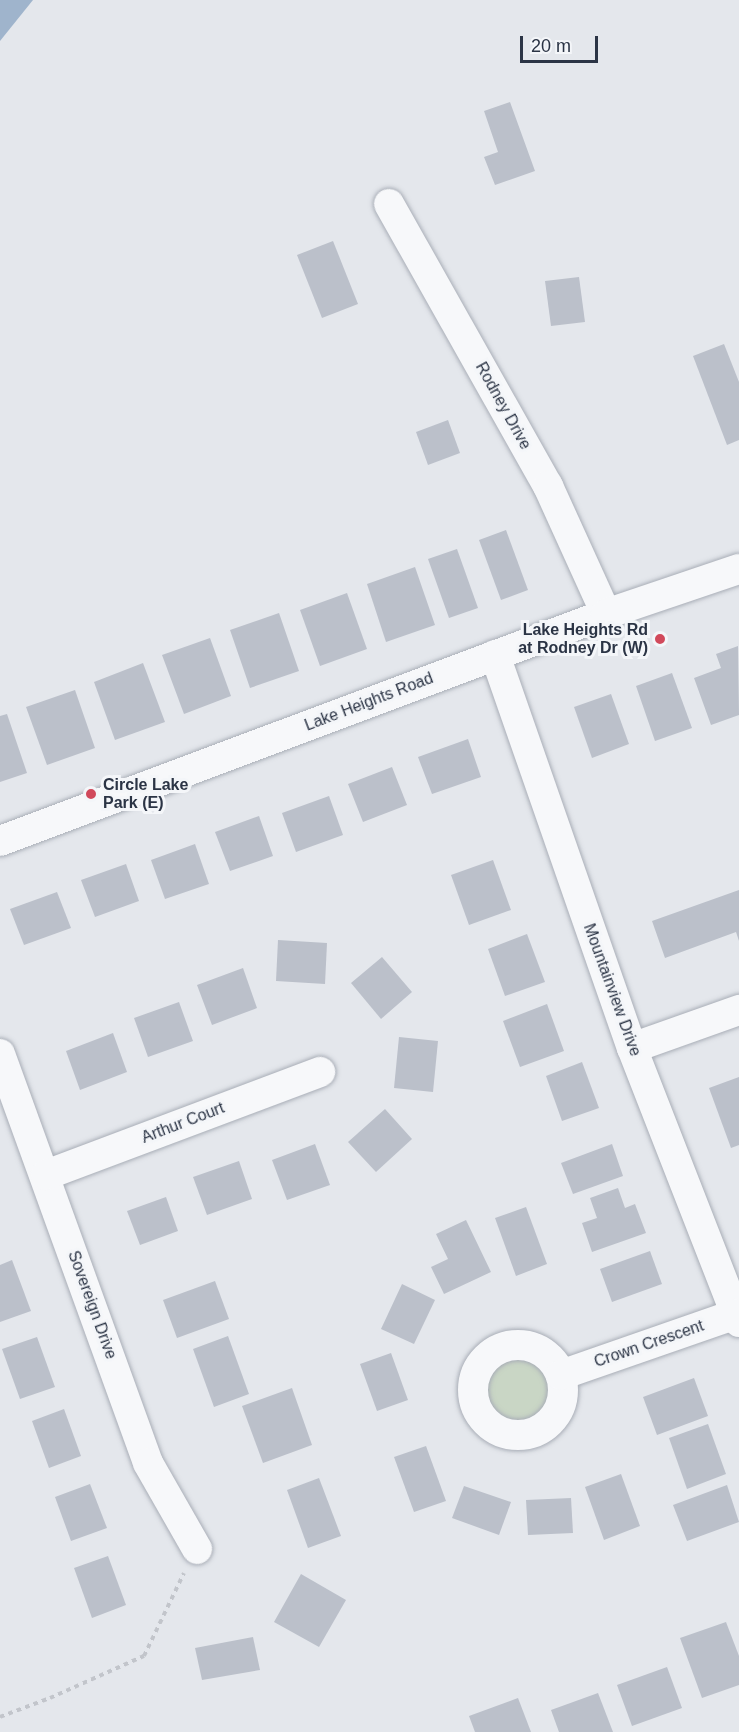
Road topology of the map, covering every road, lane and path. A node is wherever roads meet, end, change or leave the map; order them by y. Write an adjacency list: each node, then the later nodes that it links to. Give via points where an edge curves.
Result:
1 (389, 204): 3 (street, Rodney Drive, via 548,486)
2 (739, 569): 3 (street, Lake Heights Road)
3 (606, 614): 4 (street, Lake Heights Road)
4 (495, 655): 5 (street, Lake Heights Road); 7 (street, Mountainview Drive)
5 (0, 841)
6 (739, 1010): 7 (street)
7 (632, 1048): 11 (street, Mountainview Drive)
8 (0, 1054): 10 (street, Sovereign Drive)
9 (320, 1072): 10 (street, Arthur Court)
10 (46, 1175): 13 (street, Sovereign Drive, via 148,1463)
11 (738, 1318): 12 (street, Crown Crescent)
12 (561, 1375)
13 (197, 1549): 14 (path, via 144,1656)
14 (0, 1717)

